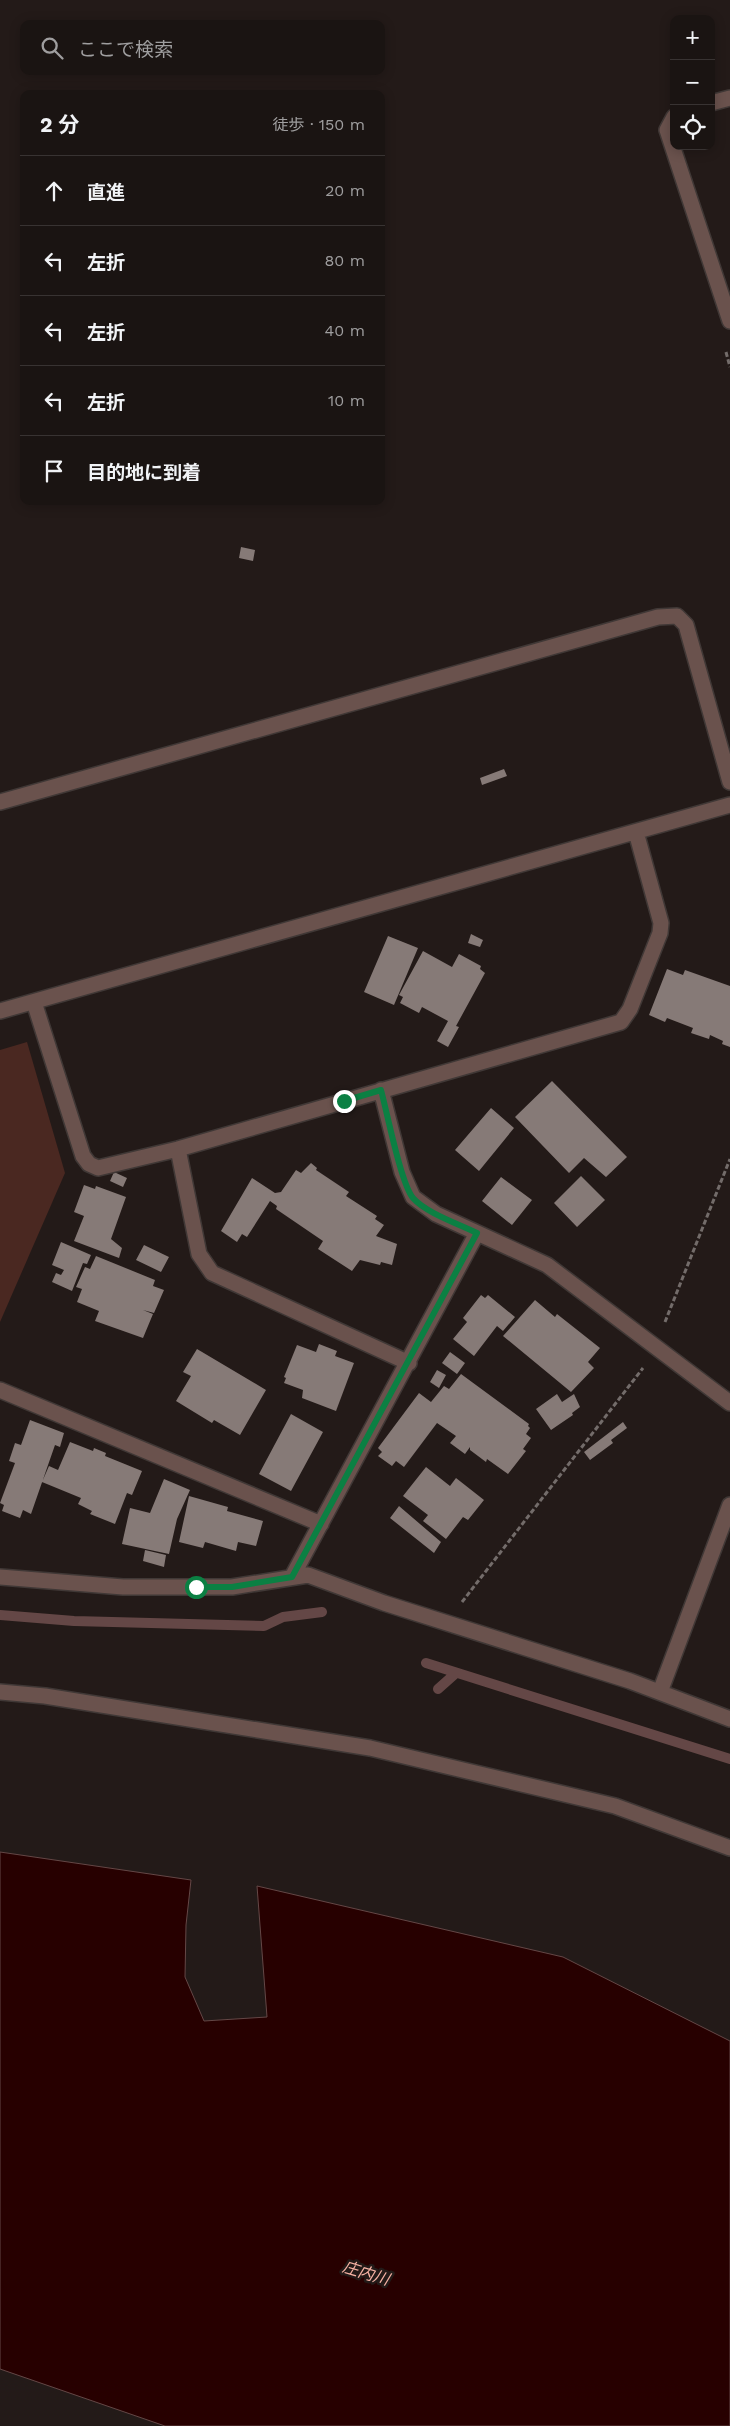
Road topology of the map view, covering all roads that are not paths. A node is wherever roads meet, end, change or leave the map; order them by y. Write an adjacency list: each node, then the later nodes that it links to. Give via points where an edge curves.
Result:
1 (730, 98): 2 (street)
2 (715, 102)
3 (670, 124): 4 (street, via 667,130)
4 (670, 139)
5 (674, 150): 6 (street)
6 (730, 321)
7 (730, 782): 8 (street, via 686,625 677,616 658,617)
8 (0, 802)
9 (730, 805): 10 (street)
10 (636, 832): 11 (street); 13 (street, via 662,923 630,1009 621,1022)
11 (34, 1002): 12 (street); 14 (street, via 83,1156 89,1164 98,1168)
12 (0, 1011)
13 (381, 1090): 14 (street); 15 (street, via 402,1172 413,1197 436,1214)
14 (178, 1149): 16 (street, via 199,1254 212,1273)
15 (477, 1233): 16 (street); 18 (street, via 546,1265)
16 (409, 1363): 20 (street)
17 (0, 1390): 20 (street)
18 (730, 1403)
19 (730, 1505): 24 (street)
20 (321, 1524): 22 (street)
21 (0, 1577): 22 (street, via 124,1587 232,1587)
22 (292, 1577): 24 (street, via 308,1575 384,1603)
23 (0, 1692): 26 (street, via 45,1696 370,1748 615,1806)
24 (660, 1692): 25 (street)
25 (730, 1719)
26 (730, 1848)

